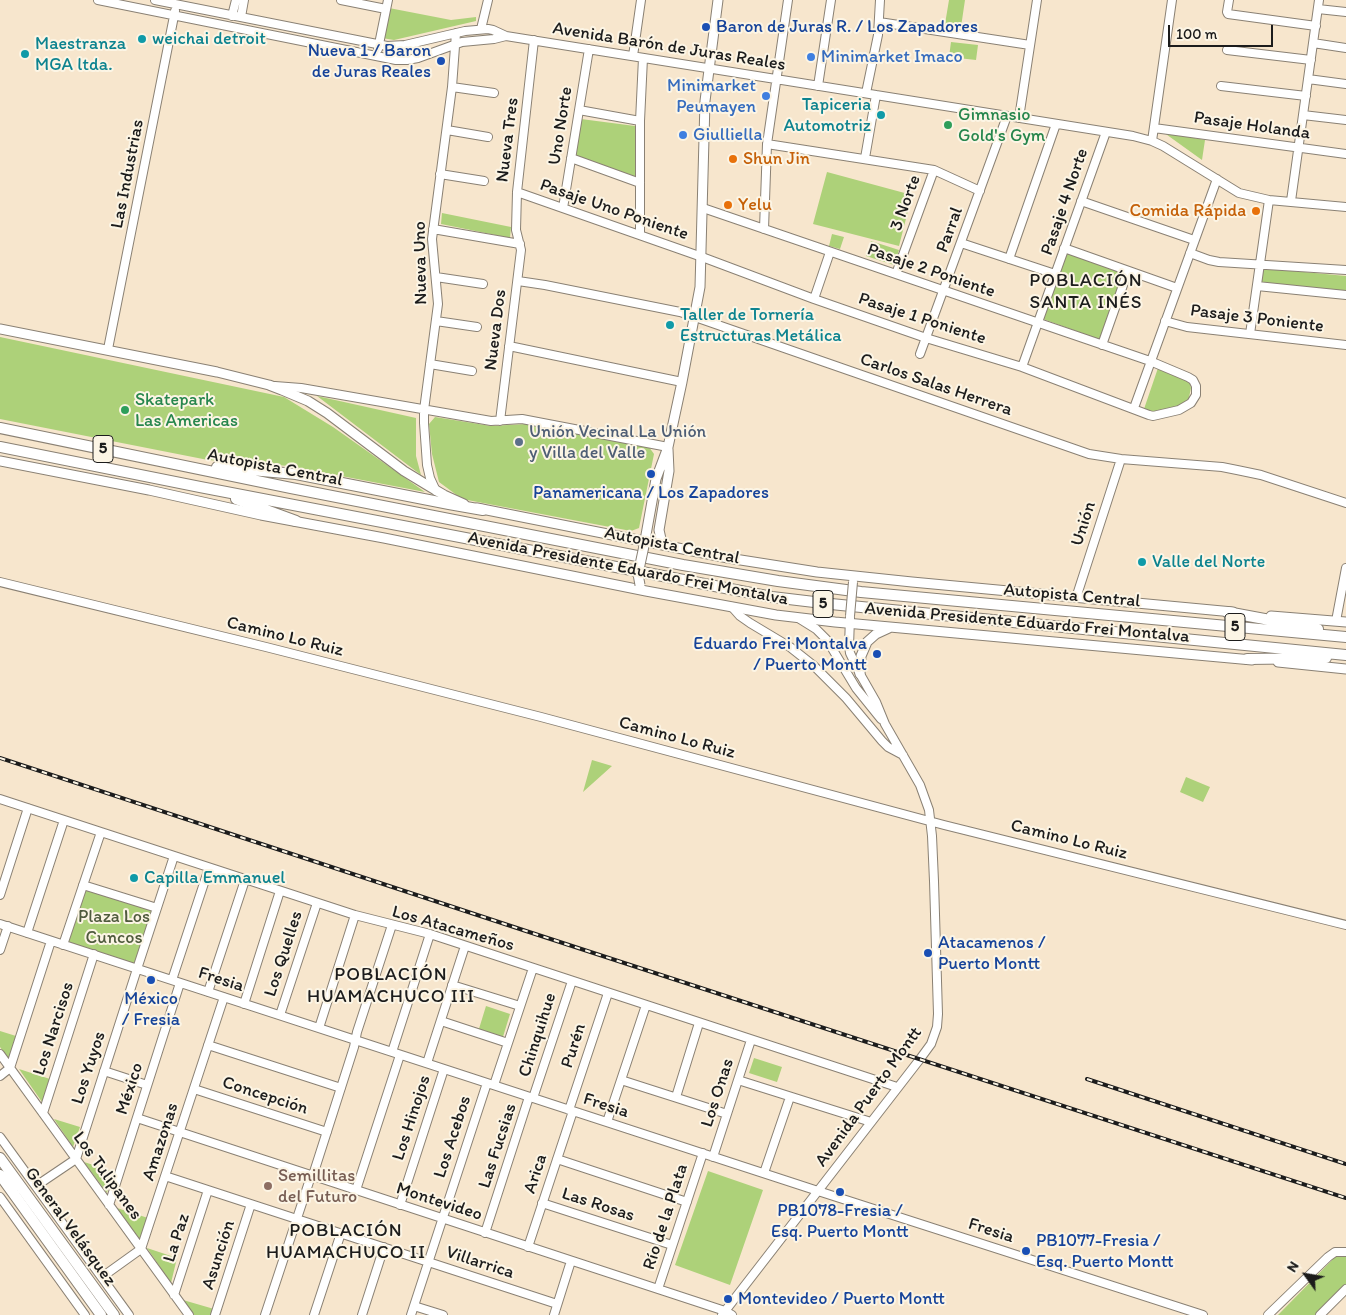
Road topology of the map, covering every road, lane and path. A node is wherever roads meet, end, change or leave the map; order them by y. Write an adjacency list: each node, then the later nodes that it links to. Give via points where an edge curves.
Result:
1 (98, 0): 21 (street, Avenida Barón de Juras Reales)
2 (155, 0): 17 (street, Avenida Barón de Juras Reales)
3 (236, 0): 22 (street)
4 (244, 0): 23 (street)
5 (341, 0): 18 (street)
6 (388, 0): 18 (street)
7 (488, 0): 26 (street)
8 (641, 0): 38 (street)
9 (718, 0): 41 (main road)
10 (788, 0): 42 (street)
11 (831, 0): 45 (street)
12 (880, 0): 24 (street)
13 (1036, 0): 33 (street)
14 (1172, 0): 59 (street)
15 (1229, 0): 25 (street, via 1228,14)
16 (1319, 0): 19 (street)
17 (176, 4): 21 (street, Las Industrias); 22 (street, Avenida Barón de Juras Reales)
18 (386, 9): 32 (street)
19 (1318, 9): 20 (street); 25 (street)
20 (1346, 12)
21 (174, 15): 37 (street, Avenida Barón de Juras Reales); 117 (street, Las Industrias)
22 (232, 16): 23 (street, Avenida Barón de Juras Reales)
23 (241, 18): 32 (street, Avenida Barón de Juras Reales)
24 (879, 22): 33 (street); 49 (street)
25 (1316, 26): 30 (street)
26 (482, 29): 27 (street, Avenida Barón de Juras Reales); 28 (street, Avenida Barón de Juras Reales)
27 (456, 33): 31 (street, Nueva Uno); 32 (street, Avenida Barón de Juras Reales, via 405,45)
28 (506, 36): 29 (street, Avenida Barón de Juras Reales); 31 (street, Avenida Barón de Juras Reales)
29 (534, 40): 35 (street, Avenida Barón de Juras Reales); 75 (street, Nueva Tres)
30 (1313, 43): 34 (street); 40 (street)
31 (455, 44): 37 (street, Avenida Barón de Juras Reales, via 407,60); 47 (street, Nueva Uno)
32 (379, 45): 37 (street)
33 (1030, 45): 55 (street)
34 (1346, 48)
35 (588, 49): 38 (street, Avenida Barón de Juras Reales); 52 (street, Uno Norte)
36 (1227, 50): 40 (street)
37 (376, 56)
38 (633, 56): 39 (street, Avenida Barón de Juras Reales)
39 (643, 58): 41 (street, Avenida Barón de Juras Reales); 57 (street)
40 (1311, 60): 43 (street)
41 (708, 68): 42 (street, Avenida Barón de Juras Reales); 81 (main road, via 704,101)
42 (777, 79): 45 (street, Avenida Barón de Juras Reales); 64 (street)
43 (1308, 79): 44 (street); 51 (street)
44 (1346, 84)
45 (818, 86): 49 (street, Avenida Barón de Juras Reales)
46 (1221, 86): 51 (street)
47 (452, 87): 48 (street); 60 (street, Nueva Uno)
48 (494, 92)
49 (866, 93): 50 (street, Avenida Barón de Juras Reales)
50 (876, 95): 54 (street, Avenida Barón de Juras Reales); 68 (street)
51 (1306, 96): 53 (street)
52 (579, 110): 57 (street); 67 (street, Uno Norte)
53 (1303, 115): 56 (street); 65 (street)
54 (1007, 116): 55 (street, Avenida Barón de Juras Reales); 74 (street, Parral)
55 (1019, 118): 58 (street, Avenida Barón de Juras Reales)
56 (1346, 120)
57 (640, 121): 73 (street)
58 (1056, 124): 61 (street, Avenida Barón de Juras Reales); 92 (street)
59 (1154, 128): 63 (street); 65 (street, Pasaje Holanda)
60 (447, 130): 62 (street); 70 (street, Nueva Uno)
61 (1106, 132): 63 (street, Avenida Barón de Juras Reales); 78 (street, Pasaje 4 Norte)
62 (488, 137)
63 (1152, 141): 71 (street, Avenida Barón de Juras Reales)
64 (767, 144): 68 (street); 83 (street)
65 (1298, 148): 66 (street, Pasaje Holanda); 77 (street)
66 (1346, 154)
67 (571, 158): 73 (street); 80 (street, Uno Norte)
68 (865, 158): 69 (street)
69 (934, 170): 74 (street); 96 (street, 3 Norte)
70 (440, 174): 72 (street); 82 (street, Nueva Uno)
71 (1217, 179): 76 (street, Avenida Barón de Juras Reales, via 1239,193); 85 (street)
72 (484, 181)
73 (640, 183): 84 (street)
74 (980, 191): 86 (street, Parral)
75 (517, 192): 80 (street, Pasaje Uno Poniente); 87 (street, Nueva Tres, via 516,230)
76 (1269, 200): 77 (street, Avenida Barón de Juras Reales); 93 (street)
77 (1291, 201): 79 (street, Avenida Barón de Juras Reales)
78 (1081, 202): 85 (street); 88 (street, Pasaje 4 Norte)
79 (1346, 207)
80 (563, 208): 84 (street, Pasaje Uno Poniente)
81 (703, 208): 83 (street, Pasaje 2 Poniente); 91 (main road)
82 (433, 229): 87 (street); 98 (street, Nueva Uno)
83 (764, 229): 89 (street, Pasaje 2 Poniente)
84 (640, 235): 91 (street, Pasaje Uno Poniente)
85 (1194, 240): 90 (street)
86 (961, 243): 92 (street); 103 (street, Parral)
87 (520, 244): 99 (street, Nueva Dos)
88 (1064, 248): 95 (street); 97 (street, Pasaje 4 Norte)
89 (830, 252): 96 (street, Pasaje 2 Poniente); 105 (street)
90 (1190, 253): 93 (street, via 1213,261); 102 (street)
91 (702, 257): 105 (street, Pasaje 1 Poniente); 106 (main road)
92 (1009, 259): 97 (street)
93 (1259, 264): 94 (street); 101 (street)
94 (1346, 270)
95 (1128, 271): 102 (street); 114 (street)
96 (896, 274): 103 (street, Pasaje 2 Poniente)
97 (1055, 274): 109 (street, Pasaje 4 Norte)
98 (436, 277): 100 (street); 107 (street, Nueva Uno)
99 (518, 281): 106 (street, Carlos Salas Herrera); 116 (street, Nueva Dos)
100 (483, 284)
101 (1256, 286): 104 (street); 112 (street)
102 (1177, 288): 108 (street)
103 (943, 290): 109 (street, Pasaje 2 Poniente); 113 (street, Parral)
104 (1346, 295)
105 (814, 299): 113 (street, Pasaje 1 Poniente)
106 (695, 317): 123 (main road); 131 (street, Carlos Salas Herrera, via 1078,451)
107 (436, 321): 110 (street); 120 (street, Nueva Uno)
108 (1165, 321): 112 (street, Pasaje 3 Poniente, via 1187,327); 119 (street)
109 (1038, 323): 114 (street, Pasaje 2 Poniente); 121 (street, Pasaje 4 Norte)
110 (477, 327)
111 (0, 329): 117 (main road, Avenida Presidente Eduardo Frei Montalva)
112 (1250, 334): 115 (street, Pasaje 3 Poniente)
113 (926, 338): 118 (street, Parral); 121 (street, Pasaje 1 Poniente)
114 (1102, 345): 119 (street, Pasaje 2 Poniente)
115 (1346, 345)
116 (509, 346): 123 (street); 127 (street, Nueva Dos)
117 (108, 349): 124 (main road, Avenida Presidente Eduardo Frei Montalva)
118 (920, 354)
119 (1150, 362): 125 (street); 125 (street, Pasaje 2 Poniente, via 1193,380 1196,394 1191,404 1153,416)
120 (430, 364): 122 (street); 126 (street, Nueva Uno)
121 (1022, 367): 125 (street, Pasaje 1 Poniente)
122 (472, 372)
123 (682, 382): 130 (main road)
124 (269, 385): 126 (street); 135 (main road, Avenida Presidente Eduardo Frei Montalva, via 328,413)
125 (1134, 408)
126 (424, 410): 127 (street); 135 (street, Nueva Uno, via 427,465)
127 (500, 421): 130 (street, via 522,419)
128 (0, 428): 133 (highway, Autopista Central / 5)
129 (0, 447): 134 (highway, Autopista Central / 5)
130 (668, 447): 139 (main road, via 656,479); 140 (main road, via 669,471 659,530)
131 (1121, 459): 136 (street, Carlos Salas Herrera, via 1237,470); 145 (street, Unión)
132 (0, 461): 138 (main road, Avenida Presidente Eduardo Frei Montalva)
133 (179, 465): 137 (highway, via 296,474); 152 (highway, Autopista Central / 5, via 778,582)
134 (200, 487): 138 (highway); 153 (highway, Autopista Central / 5, via 781,598)
135 (436, 491): 137 (main road, Avenida Presidente Eduardo Frei Montalva)
136 (1346, 503)
137 (483, 510): 139 (main road, Avenida Presidente Eduardo Frei Montalva)
138 (296, 521): 144 (main road, Avenida Presidente Eduardo Frei Montalva)
139 (644, 544): 140 (main road, Avenida Presidente Eduardo Frei Montalva); 144 (main road, bridge, via 638,574)
140 (666, 546): 142 (main road, Avenida Presidente Eduardo Frei Montalva)
141 (1346, 568): 150 (street)
142 (853, 579): 145 (main road, Avenida Presidente Eduardo Frei Montalva); 149 (street, Avenida Puerto Montt, bridge)
143 (0, 582): 162 (street, Camino Lo Ruiz, via 541,717)
144 (643, 588): 146 (main road, Avenida Presidente Eduardo Frei Montalva)
145 (1076, 598): 147 (main road, Avenida Presidente Eduardo Frei Montalva)
146 (732, 608): 148 (main road, Avenida Presidente Eduardo Frei Montalva); 158 (street, via 814,666 882,741)
147 (1227, 612): 150 (main road, Avenida Presidente Eduardo Frei Montalva); 152 (highway)
148 (800, 618): 149 (main road, Avenida Presidente Eduardo Frei Montalva); 157 (street, Avenida Puerto Montt, via 827,640 856,688)
149 (849, 620): 151 (main road, Avenida Presidente Eduardo Frei Montalva); 156 (street, Avenida Puerto Montt, via 850,653)
150 (1341, 622)
151 (892, 627): 154 (main road, Avenida Presidente Eduardo Frei Montalva); 156 (main road, via 867,642 861,656)
152 (1346, 636)
153 (1346, 656): 154 (highway)
154 (1247, 659): 155 (main road, Avenida Presidente Eduardo Frei Montalva)
155 (1346, 669)
156 (860, 674): 157 (street, Avenida Puerto Montt)
157 (885, 724): 158 (street, Avenida Puerto Montt)
158 (903, 756): 162 (street, Avenida Puerto Montt, via 924,794)
159 (0, 799): 160 (street, Los Atacameños)
160 (28, 808): 161 (street, Los Atacameños); 169 (street)
161 (64, 820): 163 (street, Los Atacameños); 176 (street)
162 (931, 821): 175 (street, Camino Lo Ruiz); 215 (street, Avenida Puerto Montt, via 937,1027 931,1044)
163 (101, 832): 164 (street, Los Atacameños); 167 (street)
164 (174, 856): 165 (street, Los Atacameños); 171 (street, Los Yuyos)
165 (209, 868): 166 (street, Los Atacameños); 185 (street)
166 (246, 880): 168 (street, Los Atacameños); 189 (street)
167 (83, 885): 171 (street); 179 (street)
168 (280, 891): 170 (street, Los Atacameños); 192 (street)
169 (0, 895)
170 (317, 903): 172 (street, Los Atacameños); 195 (street, Los Quelles)
171 (157, 908): 183 (street, Los Yuyos)
172 (354, 916): 174 (street, Los Atacameños); 198 (street)
173 (4, 925): 176 (street, Fresia); 181 (street)
174 (392, 925): 177 (street, Los Atacameños); 199 (street)
175 (1346, 925)
176 (26, 932): 178 (street, Fresia)
177 (430, 934): 180 (street, Los Atacameños); 203 (street)
178 (51, 940): 179 (street, Fresia); 207 (street)
179 (63, 944): 182 (street, Fresia)
180 (465, 946): 184 (street, Los Atacameños); 188 (street)
181 (0, 950)
182 (94, 954): 183 (street, Fresia); 222 (street, Los Narcisos)
183 (137, 968): 185 (street, Fresia); 209 (street, Los Yuyos)
184 (533, 968): 186 (street, Los Atacameños); 194 (street, Los Acebos)
185 (172, 980): 187 (street, Fresia)
186 (572, 981): 190 (street, Los Atacameños); 219 (street, Chinquihue)
187 (180, 983): 189 (street, Fresia); 214 (street, México)
188 (452, 985): 194 (street); 196 (street)
189 (208, 992): 191 (street, Fresia)
190 (608, 993): 193 (street, Los Atacameños); 221 (street, Purén)
191 (224, 997): 192 (street, Fresia); 202 (street, Amazonas)
192 (244, 1004): 195 (street, Fresia)
193 (646, 1005): 197 (street, Los Atacameños); 211 (street)
194 (520, 1006): 201 (street, Los Acebos)
195 (280, 1015): 198 (street, Fresia)
196 (441, 1021): 201 (street); 206 (street)
197 (699, 1023): 200 (street, Los Atacameños); 220 (street)
198 (319, 1028): 199 (street, Fresia)
199 (356, 1040): 203 (street, Fresia); 216 (street)
200 (751, 1040): 212 (street, Los Onas); 215 (street, Los Atacameños)
201 (508, 1043): 213 (street, Los Acebos)
202 (208, 1045): 216 (street); 217 (street, Amazonas)
203 (392, 1052): 205 (street, Fresia)
204 (0, 1054): 207 (street, Los Tulipanes)
205 (400, 1055): 206 (street, Fresia); 241 (street)
206 (427, 1063): 208 (street, Fresia)
207 (10, 1068): 210 (street); 222 (street, Los Tulipanes)
208 (444, 1069): 213 (street, Fresia); 248 (street, Los Hinojos)
209 (104, 1071): 214 (street); 233 (street, Los Yuyos)
210 (0, 1076)
211 (622, 1080): 220 (street); 225 (street)
212 (738, 1080): 218 (street); 223 (street, Los Onas)
213 (490, 1084): 219 (street, Fresia); 250 (street, Los Acebos)
214 (148, 1085): 224 (street, México)
215 (897, 1087): 226 (street, Avenida Puerto Montt)
216 (341, 1088): 228 (street)
217 (194, 1089): 227 (street, Amazonas); 228 (street, Concepción)
218 (790, 1096): 226 (street); 235 (street)
219 (531, 1097): 221 (street, Fresia); 252 (street, Las Fucsias)
220 (676, 1097): 223 (street)
221 (571, 1110): 225 (street, Fresia); 234 (street, Arica)
222 (43, 1113): 233 (street, Los Tulipanes)
223 (727, 1114): 231 (street, Los Onas)
224 (137, 1118): 227 (street, Montevideo); 246 (street, México)
225 (607, 1122): 230 (street, Fresia)
226 (871, 1122): 242 (street, Avenida Puerto Montt)
227 (179, 1132): 237 (street, Amazonas); 238 (street, Montevideo)
228 (327, 1132): 238 (street)
229 (0, 1137): 239 (street)
230 (703, 1153): 231 (street, Fresia); 244 (street, Río de la Plata)
231 (713, 1157): 235 (street, Fresia)
232 (0, 1158): 269 (highway, General Velásquez)
233 (76, 1159): 239 (street); 246 (street, Los Tulipanes)
234 (557, 1159): 244 (street); 245 (street, Arica)
235 (764, 1173): 242 (street, Fresia)
236 (0, 1176): 268 (highway, General Velásquez)
237 (165, 1176): 240 (street, Villarrica); 256 (street, Amazonas)
238 (311, 1176): 241 (street, Montevideo); 249 (street)
239 (36, 1186): 260 (street)
240 (208, 1190): 247 (street, Villarrica); 263 (street, La Paz)
241 (356, 1190): 248 (street, Montevideo)
242 (818, 1191): 266 (street, Avenida Puerto Montt); 279 (street, Fresia)
243 (0, 1197): 267 (street)
244 (687, 1202): 253 (street, Río de la Plata)
245 (542, 1203): 253 (street, Las Rosas); 254 (street, Arica)
246 (109, 1204): 256 (street, Los Tulipanes)
247 (251, 1204): 249 (street, Villarrica); 272 (street, Asunción)
248 (400, 1205): 250 (street, Montevideo)
249 (297, 1219): 251 (street, Villarrica); 273 (street)
250 (442, 1219): 252 (street, Montevideo); 259 (street, Los Acebos)
251 (341, 1233): 255 (street, Villarrica); 274 (street)
252 (485, 1233): 254 (street, Montevideo)
253 (672, 1245): 261 (street, Río de la Plata)
254 (528, 1247): 258 (street, Montevideo)
255 (384, 1248): 259 (street, Villarrica); 275 (street)
256 (141, 1249): 260 (street); 263 (street, Los Tulipanes)
257 (1346, 1252): 280 (street, via 1334,1252)
258 (571, 1261): 261 (street, Montevideo); 264 (street)
259 (428, 1262): 264 (street, Villarrica); 265 (street, Los Acebos)
260 (102, 1278): 270 (street)
261 (658, 1289): 266 (street, Montevideo)
262 (1346, 1289): 281 (street)
263 (174, 1295): 271 (street, Los Tulipanes)
264 (557, 1304): 278 (street)
265 (414, 1306): 276 (street, Los Acebos); 277 (street)
266 (727, 1314)
267 (85, 1315)
268 (101, 1315)
269 (114, 1315)
270 (128, 1315)
271 (189, 1315)
272 (215, 1315)
273 (265, 1315)
274 (314, 1315)
275 (362, 1315)
276 (411, 1315)
277 (443, 1315)
278 (554, 1315)
279 (1204, 1315)
280 (1268, 1315)
281 (1320, 1315)

